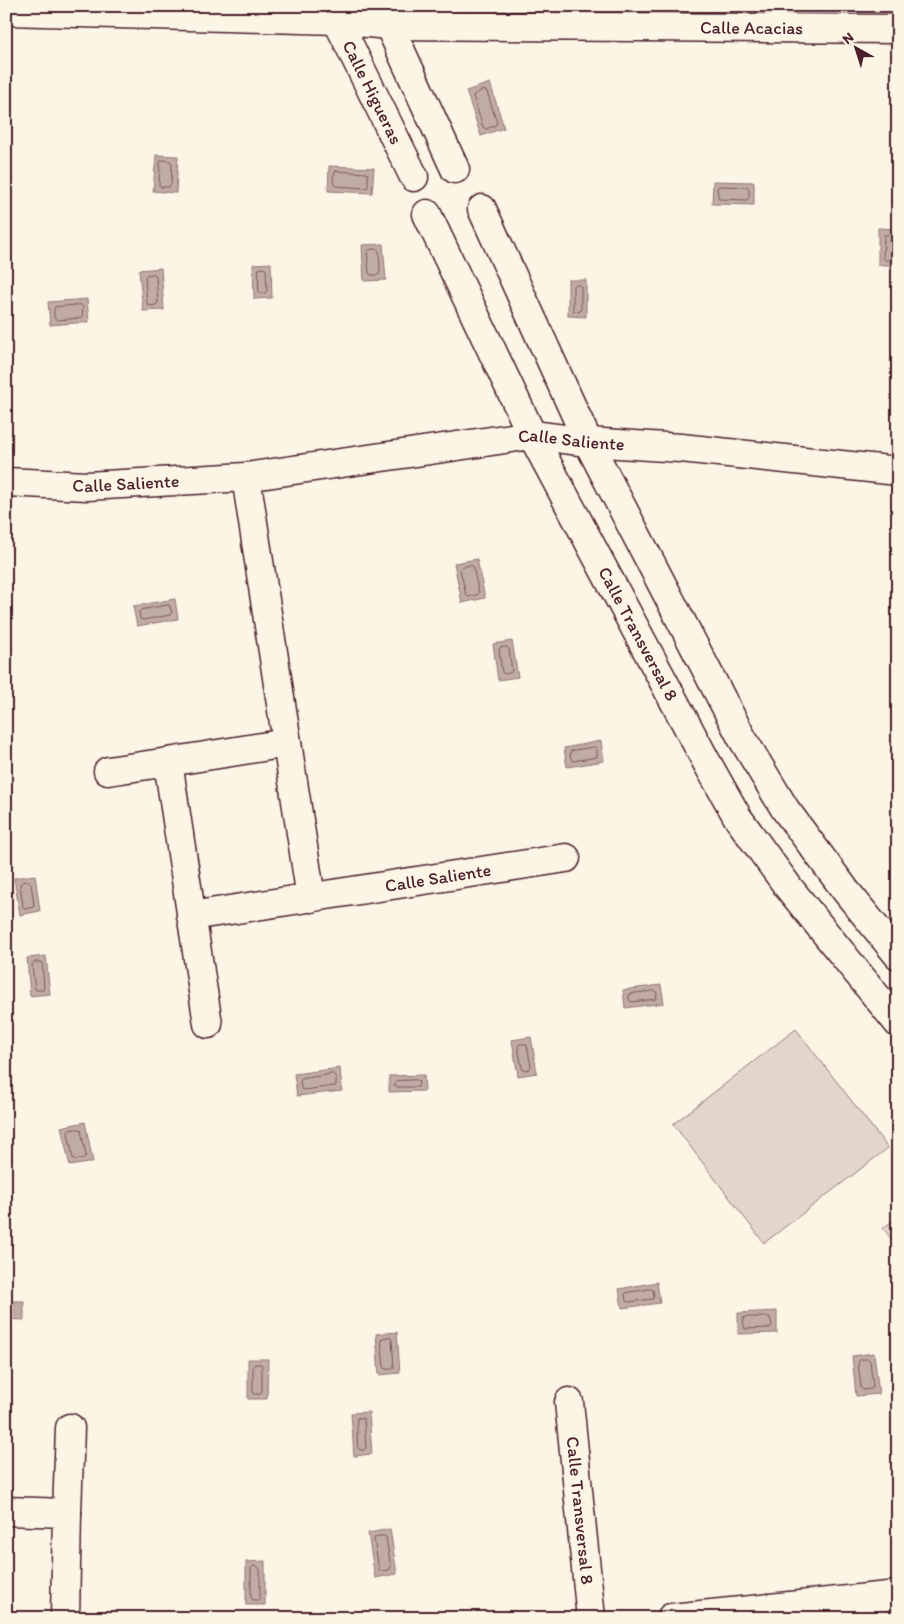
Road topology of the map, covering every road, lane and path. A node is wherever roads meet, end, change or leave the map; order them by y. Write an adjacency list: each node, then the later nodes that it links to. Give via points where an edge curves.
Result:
1 (6, 11): 2 (street, Calle Acacias)
2 (334, 13): 3 (street, Calle Acacias); 6 (street, Calle Higueras)
3 (385, 16): 4 (street, Calle Acacias); 5 (street)
4 (898, 29)
5 (455, 169)
6 (414, 177)
7 (482, 209): 10 (street)
8 (427, 214): 9 (street, Calle Transversal 8)
9 (532, 436): 10 (street, Calle Saliente); 12 (street, Calle Saliente); 21 (street, Calle Transversal 8, via 738,818 789,888)
10 (588, 442): 11 (street, Calle Saliente, via 681,448); 20 (street, via 742,738 785,809)
11 (898, 471)
12 (246, 477): 13 (street, Calle Saliente, via 87,486); 14 (street)
13 (6, 482)
14 (287, 743): 15 (street); 18 (street)
15 (168, 762): 16 (street); 19 (street)
16 (108, 771)
17 (566, 858): 18 (street, Calle Saliente)
18 (311, 898): 19 (street, Calle Saliente)
19 (191, 916): 22 (street)
20 (898, 955)
21 (898, 1023)
22 (208, 1024)
23 (569, 1402): 30 (street, Calle Transversal 8)
24 (70, 1428): 26 (street)
25 (6, 1511): 26 (street)
26 (68, 1513): 29 (street)
27 (898, 1595): 28 (street)
28 (743, 1614): 31 (street)
29 (64, 1618)
30 (591, 1618)
31 (671, 1618)

